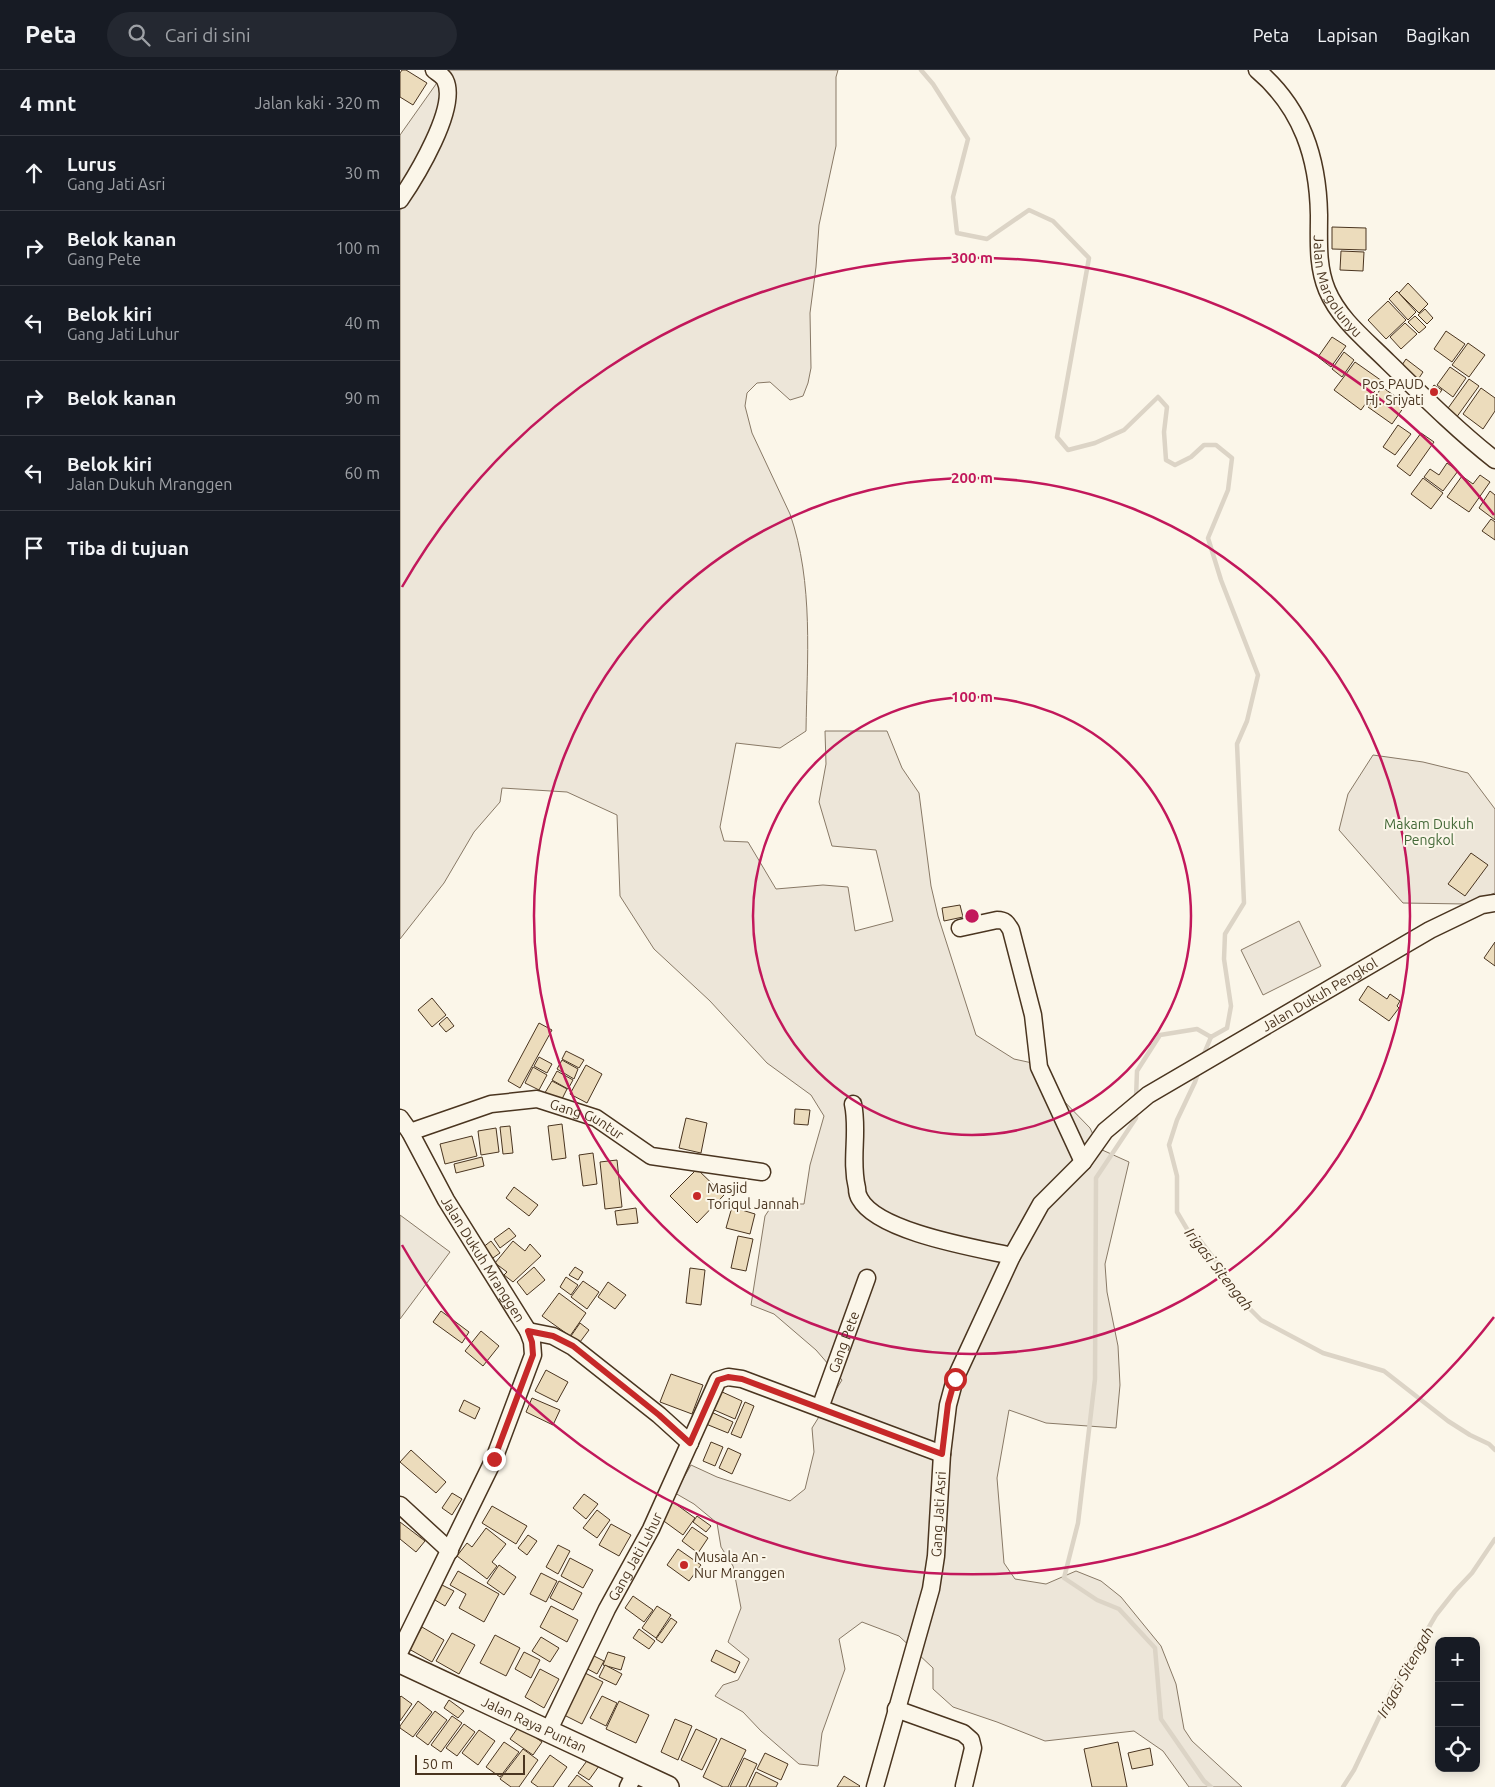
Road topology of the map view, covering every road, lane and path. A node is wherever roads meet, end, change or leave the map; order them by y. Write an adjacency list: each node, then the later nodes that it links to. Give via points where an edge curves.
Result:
1 (434, 70): 3 (street, via 446,82 445,106 431,148)
2 (1257, 70): 4 (street, Jalan Margolunyu, via 1288,103 1310,150 1317,184 1320,265 1335,305 1418,391)
3 (400, 200)
4 (1495, 460)
5 (1489, 904): 6 (street); 9 (street, Jalan Dukuh Pengkol, via 1430,930 1148,1095)
6 (1495, 916)
7 (960, 928): 12 (street, via 1002,920 1011,930 1033,1015 1039,1067)
8 (854, 1104): 14 (street, via 856,1187 868,1209 914,1232)
9 (1130, 1110): 12 (street, Gang Jati Asri, via 1105,1131)
10 (400, 1118): 11 (street, Jalan Dukuh Mranggen)
11 (410, 1132): 13 (street, Gang Guntur, via 491,1104 537,1099 596,1118 651,1156); 16 (street, Jalan Dukuh Mranggen, via 446,1200)
12 (1083, 1162): 14 (street, Gang Jati Asri, via 1041,1204)
13 (762, 1172)
14 (1012, 1256): 19 (street, Gang Jati Asri, via 955,1379 948,1404)
15 (867, 1278): 17 (street, Gang Pete)
16 (528, 1331): 18 (street, via 553,1336 573,1346); 21 (street, Jalan Dukuh Mranggen, via 533,1355 494,1459)
17 (820, 1408): 18 (street, Gang Jati Luhur, via 742,1379 728,1377 718,1380); 19 (street)
18 (690, 1443): 25 (street, Gang Jati Luhur, via 652,1529 607,1609)
19 (942, 1454): 24 (street, Gang Jati Asri, via 931,1589)
20 (400, 1504): 21 (street)
21 (450, 1550): 22 (street, Jalan Dukuh Mranggen)
22 (400, 1651)
23 (400, 1662): 25 (main road, Jalan Raya Puntan)
24 (896, 1709): 27 (street, via 963,1732 971,1740 973,1748); 29 (street, Gang Jati Asri)
25 (548, 1732): 26 (main road, Jalan Raya Puntan)
26 (632, 1779): 28 (main road, Jalan Raya Puntan)
27 (964, 1786)
28 (668, 1787)
29 (875, 1787)

